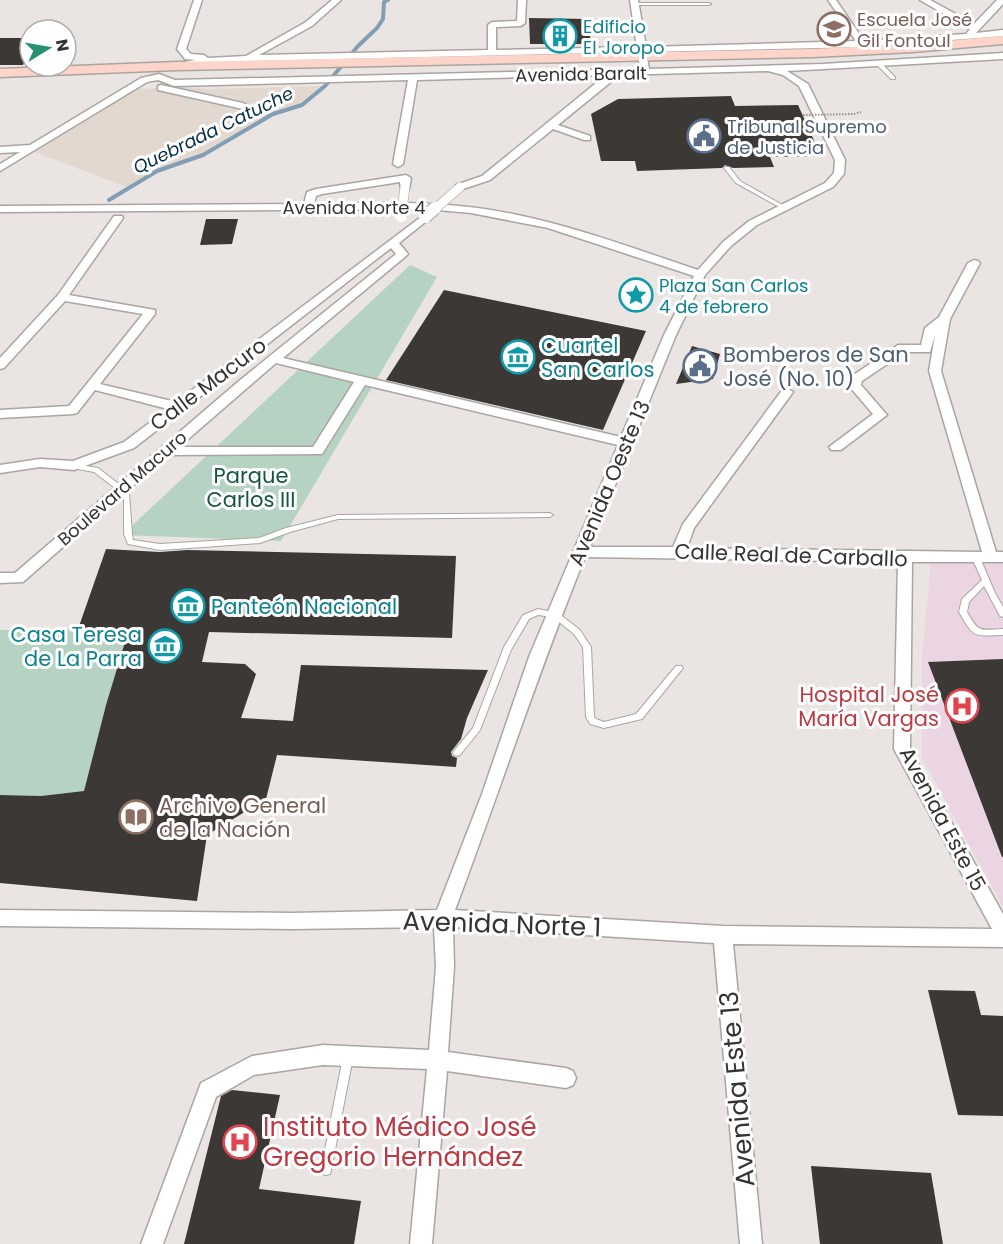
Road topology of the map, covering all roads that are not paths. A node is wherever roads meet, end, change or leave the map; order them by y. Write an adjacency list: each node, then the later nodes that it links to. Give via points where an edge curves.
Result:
1 (198, 0): 21 (street, via 181,48 188,57)
2 (337, 0): 20 (street, via 309,24)
3 (522, 0): 17 (street, via 521,23 492,25)
4 (832, 0): 14 (street)
5 (924, 0): 10 (street)
6 (1002, 0): 9 (street)
7 (634, 2): 8 (lane); 22 (street)
8 (709, 4)
9 (998, 18): 10 (street)
10 (975, 28): 12 (street)
11 (1003, 33): 12 (street, Avenida Baralt)
12 (968, 36): 14 (street, Avenida Baralt)
13 (1003, 40): 18 (main road, Avenida Baralt)
14 (862, 44): 15 (street, Avenida Baralt)
15 (774, 46): 18 (main road); 22 (street, Avenida Baralt)
16 (1003, 48): 22 (main road, Avenida Baralt, via 850,58)
17 (492, 53): 22 (street, Avenida Baralt); 26 (street, Avenida Baralt)
18 (813, 53): 22 (main road, Avenida Baralt)
19 (1003, 56): 24 (street, Avenida Baralt)
20 (249, 58): 21 (street, Avenida Baralt); 23 (street, Avenida Baralt)
21 (213, 60): 25 (street, Avenida Baralt)
22 (642, 60): 26 (main road, Avenida Baralt); 28 (street, Avenida Baralt); 30 (street, Avenida Baralt)
23 (268, 61): 25 (main road, Avenida Baralt); 26 (main road, Avenida Baralt)
24 (879, 64): 27 (street, Avenida Baralt); 33 (lane)
25 (177, 66): 29 (main road, Avenida Baralt)
26 (402, 67): 31 (main road, Avenida Baralt, via 246,79); 32 (street, Avenida Baralt)
27 (823, 67): 28 (street, Avenida Baralt); 36 (street, via 806,73)
28 (771, 69): 36 (street)
29 (0, 73)
30 (612, 73): 32 (street, Avenida Baralt); 38 (street, via 609,80)
31 (159, 76): 34 (street); 35 (main road, Avenida Baralt)
32 (413, 78): 42 (street)
33 (893, 78)
34 (144, 80): 37 (street, via 169,92); 40 (street)
35 (0, 81)
36 (803, 84): 46 (street, Avenida Oeste 13, via 841,167 829,185)
37 (243, 106)
38 (554, 126): 39 (street); 49 (street, bridge, via 486,178 460,187)
39 (587, 138)
40 (30, 148): 41 (street); 43 (street)
41 (0, 150)
42 (398, 164)
43 (0, 168)
44 (728, 168): 46 (lane, via 738,182)
45 (308, 207): 47 (street, Avenida Norte 4); 49 (street, bridge, via 311,194 320,191 406,178); 51 (street, Avenida Norte 4, via 426,206 513,217 579,233)
46 (785, 208): 51 (street, Avenida Oeste 13, via 742,230)
47 (0, 209)
48 (118, 218): 52 (street)
49 (393, 243): 54 (street, Boulevard Macuro, via 402,254); 59 (street, Calle Macuro)
50 (974, 263): 53 (street)
51 (700, 274): 61 (street, Avenida Oeste 13, via 670,335)
52 (62, 297): 55 (street); 57 (street, via 151,312)
53 (944, 319): 62 (street, via 931,328 926,349 902,348 856,379 855,386 881,415); 70 (street, via 935,371)
54 (273, 359): 56 (street); 63 (street, Boulevard Macuro)
55 (0, 365)
56 (362, 380): 61 (street); 63 (street, via 317,451)
57 (93, 386): 59 (street); 60 (street, via 73,410)
58 (787, 392): 68 (street, via 688,527)
59 (178, 407): 64 (street, Calle Macuro, via 129,445)
60 (0, 414)
61 (627, 443): 69 (street, Avenida Oeste 13)
62 (836, 447)
63 (165, 451): 66 (street, Boulevard Macuro)
64 (74, 466): 65 (street, Calle Macuro, via 40,464); 66 (lane, via 96,470)
65 (0, 469)
66 (120, 489): 67 (lane, via 127,494 130,542 160,547 260,540 338,517); 73 (street, Boulevard Macuro, via 18,578)
67 (549, 515)
68 (680, 551): 69 (street, Calle Real de Carballo); 71 (street, Calle Real de Carballo)
69 (580, 552): 76 (street, Avenida Oeste 13)
70 (997, 557): 72 (street, Calle Real de Carballo)
71 (905, 558): 72 (street, Calle Real de Carballo); 82 (street, Avenida Este 15, via 902,749)
72 (976, 558): 74 (lane)
73 (0, 578)
74 (985, 581): 75 (lane); 77 (lane, via 965,601 963,612 980,633)
75 (1003, 614)
76 (555, 615): 78 (lane, via 577,632 587,647 593,722 604,725 639,717); 79 (lane, via 541,611 526,616 507,649 476,730); 81 (street, Avenida Oeste 13)
77 (1003, 632)
78 (679, 668)
79 (458, 753)
80 (0, 918): 81 (street, Avenida Norte 1)
81 (443, 918): 83 (street, Avenida Norte 1); 86 (street, via 445,967)
82 (1003, 932)
83 (723, 935): 84 (street, Avenida Norte 1); 91 (street, Avenida Este 13)
84 (1003, 938)
85 (348, 1056): 86 (street); 88 (lane); 89 (street, via 322,1055 252,1066 208,1090)
86 (438, 1060): 87 (street); 90 (street)
87 (566, 1078)
88 (326, 1170)
89 (152, 1244)
90 (421, 1244)
91 (751, 1244)

